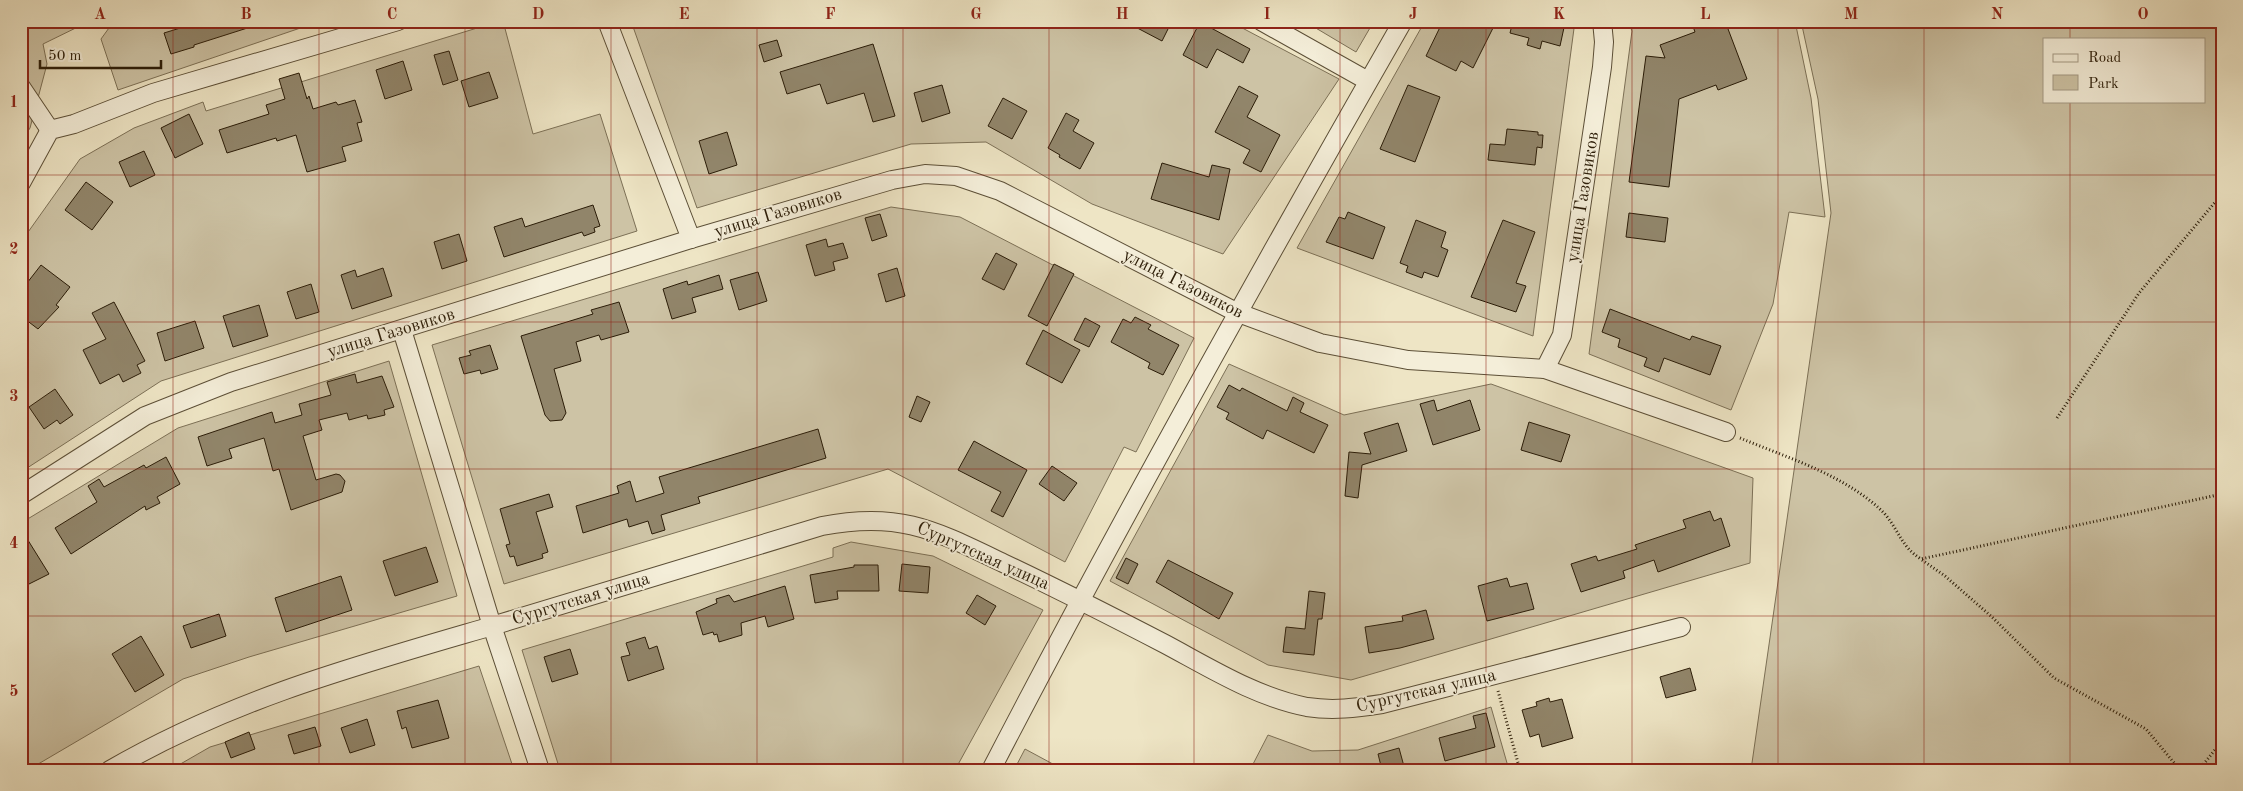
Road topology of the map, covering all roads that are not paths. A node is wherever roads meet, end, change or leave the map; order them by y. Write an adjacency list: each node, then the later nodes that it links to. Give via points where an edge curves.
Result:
1 (398, 21): 8 (street, via 153,92 74,124)
2 (607, 21): 10 (street)
3 (1261, 21): 6 (street)
4 (1403, 21): 6 (street)
5 (1602, 21): 13 (street, улица Газовиков, via 1602,67 1562,335)
6 (1368, 81): 11 (street)
7 (21, 87): 8 (street)
8 (50, 130): 9 (street)
9 (21, 183)
10 (691, 239): 11 (street, улица Газовиков, via 892,180 925,174 956,176 1000,191); 12 (street, улица Газовиков)
11 (1236, 312): 13 (street, улица Газовиков, via 1320,343 1408,360); 16 (street)
12 (402, 330): 15 (street, улица Газовиков, via 231,382 145,416); 17 (street)
13 (1545, 369): 14 (street, улица Газовиков)
14 (1726, 432)
15 (21, 495)
16 (1079, 599): 17 (street, Сургутская улица, via 947,536 911,524 850,521 822,526); 18 (street, Сургутская улица, via 1238,683 1273,698 1344,710 1382,704); 21 (street)
17 (492, 626): 19 (street, Сургутская улица, via 261,697 143,750); 20 (street)
18 (1681, 627)
19 (110, 770)
20 (540, 770)
21 (991, 770)

